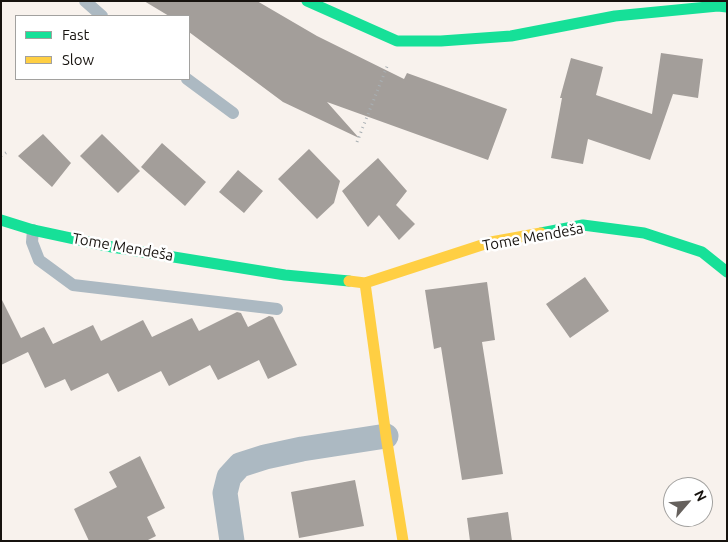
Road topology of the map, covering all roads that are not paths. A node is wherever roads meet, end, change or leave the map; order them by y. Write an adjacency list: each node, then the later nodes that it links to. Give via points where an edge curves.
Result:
1 (85, 1): 4 (lane)
2 (307, 1): 3 (street, via 397,41 510,36 615,16)
3 (727, 7)
4 (101, 15)
5 (188, 80): 6 (lane)
6 (233, 113)
7 (1, 220): 8 (street, Tome Mendeša)
8 (34, 230): 10 (street, Tome Mendeša, via 112,247 276,274); 11 (lane, via 32,242 39,260 73,286)
9 (727, 272): 10 (street, Tome Mendeša, via 702,252 644,233 583,225 491,242)
10 (364, 284): 12 (street)
11 (277, 309)
12 (386, 436): 13 (street, via 265,456 240,465 229,477 225,493); 14 (street)
13 (232, 541)
14 (403, 541)

